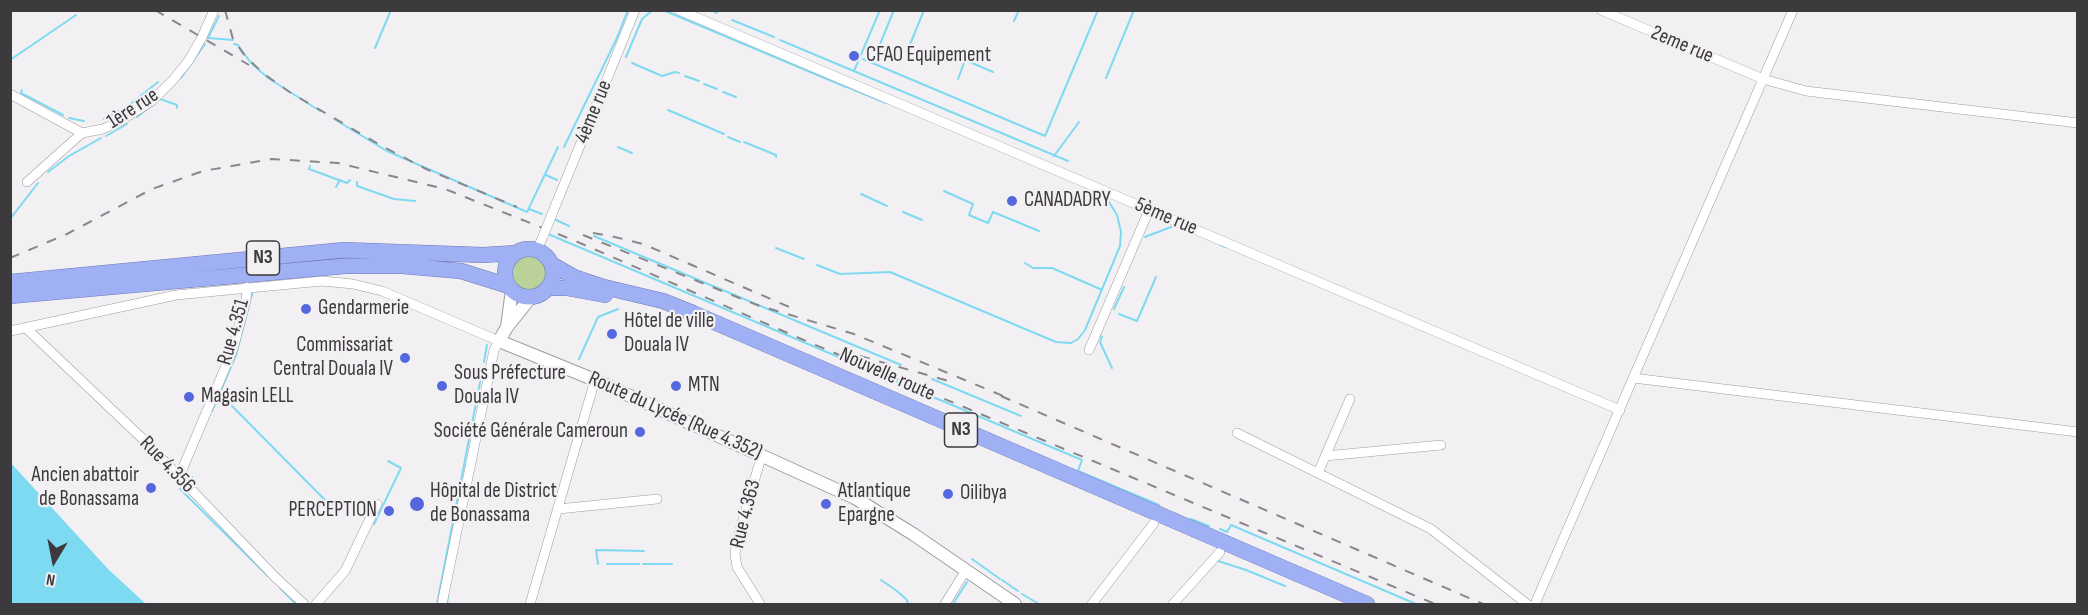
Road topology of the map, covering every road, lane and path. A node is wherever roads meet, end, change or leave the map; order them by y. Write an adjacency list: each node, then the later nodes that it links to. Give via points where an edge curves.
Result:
1 (214, 10): 9 (street, 1ère rue, via 189,60 152,101 103,129)
2 (635, 10): 12 (street, 4ème rue, bridge)
3 (679, 10): 11 (street, 5ème rue)
4 (1601, 10): 6 (street, 2eme rue)
5 (1793, 10): 6 (street)
6 (1764, 79): 8 (street, 2eme rue, via 1806,91); 26 (street)
7 (10, 94): 9 (street)
8 (2078, 123)
9 (82, 133): 10 (street, 1ère rue)
10 (27, 182)
11 (1149, 210): 25 (street); 29 (street, 5ème rue)
12 (537, 250): 13 (highway, N3); 14 (highway, N3)
13 (516, 253): 15 (highway, N3, via 344,250); 17 (highway, via 506,268)
14 (552, 265): 18 (highway); 39 (highway, Nouvelle route / N3, via 573,277 693,313)
15 (10, 282)
16 (247, 287): 22 (street, Route du Lycée (Rue 4.352), via 176,295); 24 (street, Route du Lycée (Rue 4.352), via 322,281 353,284 382,291); 36 (street, Rue 4.351, via 233,349)
17 (511, 288): 19 (highway, via 461,271 345,266); 20 (highway, via 521,296); 21 (main road)
18 (549, 288): 20 (highway); 39 (highway, Nouvelle route, via 567,288 660,309)
19 (10, 296)
20 (531, 297): 21 (main road)
21 (507, 327): 24 (main road)
22 (27, 329): 23 (street, Route du Lycée (Rue 4.352)); 36 (street, Rue 4.356)
23 (10, 331)
24 (499, 340): 27 (main road, Route du Lycée (Rue 4.352)); 46 (street)
25 (1089, 350)
26 (1633, 378): 29 (street); 30 (street)
27 (595, 380): 33 (main road, Route du Lycée (Rue 4.352)); 40 (street)
28 (1350, 399): 34 (street)
29 (1620, 410): 56 (street)
30 (2078, 432)
31 (1237, 433): 35 (street)
32 (1441, 446): 34 (street)
33 (762, 454): 43 (main road, Route du Lycée (Rue 4.352), via 855,498); 48 (street, Rue 4.363, via 735,554 737,567)
34 (1325, 456): 35 (street)
35 (1318, 473): 55 (street, via 1431,529)
36 (180, 477): 44 (street, Rue 4.356)
37 (657, 499): 40 (street)
38 (377, 504): 45 (street, via 345,571)
39 (1127, 507): 41 (highway, Nouvelle route); 54 (highway, Nouvelle route / N3)
40 (558, 509): 47 (street)
41 (1154, 523): 42 (highway, Nouvelle route); 51 (street)
42 (1220, 552): 52 (street); 53 (highway, Nouvelle route)
43 (966, 570): 49 (street); 50 (main road, Route du Lycée (Rue 4.352))
44 (304, 604)
45 (316, 604)
46 (442, 604)
47 (530, 604)
48 (760, 604)
49 (945, 604)
50 (1015, 604)
51 (1092, 604)
52 (1173, 604)
53 (1342, 604)
54 (1367, 604)
55 (1527, 604)
56 (1534, 604)

